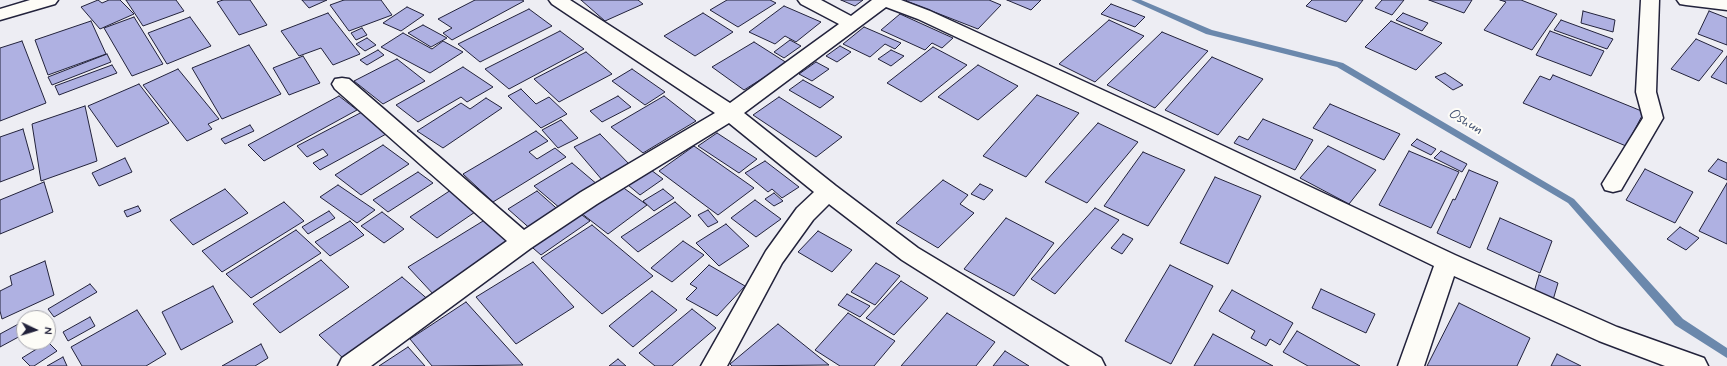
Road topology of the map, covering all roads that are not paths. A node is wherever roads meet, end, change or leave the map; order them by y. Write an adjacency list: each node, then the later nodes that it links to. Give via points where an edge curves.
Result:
1 (49, 0): 8 (main road)
2 (558, 0): 11 (main road)
3 (807, 0): 9 (main road)
4 (884, 0): 9 (main road); 15 (main road, via 924,15 1159,124)
5 (1650, 0): 12 (main road, via 1646,92 1652,118)
6 (1686, 0): 7 (main road)
7 (1727, 5)
8 (0, 15)
9 (853, 24): 11 (main road)
10 (342, 84): 14 (main road)
11 (730, 113): 13 (main road); 14 (main road, via 589,198)
12 (1613, 184)
13 (828, 192): 17 (main road, via 805,214 774,257); 18 (main road, via 910,254)
14 (523, 242): 16 (main road)
15 (1447, 262): 19 (main road); 20 (main road, via 1608,334)
16 (351, 366)
17 (714, 366)
18 (1092, 366)
19 (1411, 366)
20 (1695, 366)

